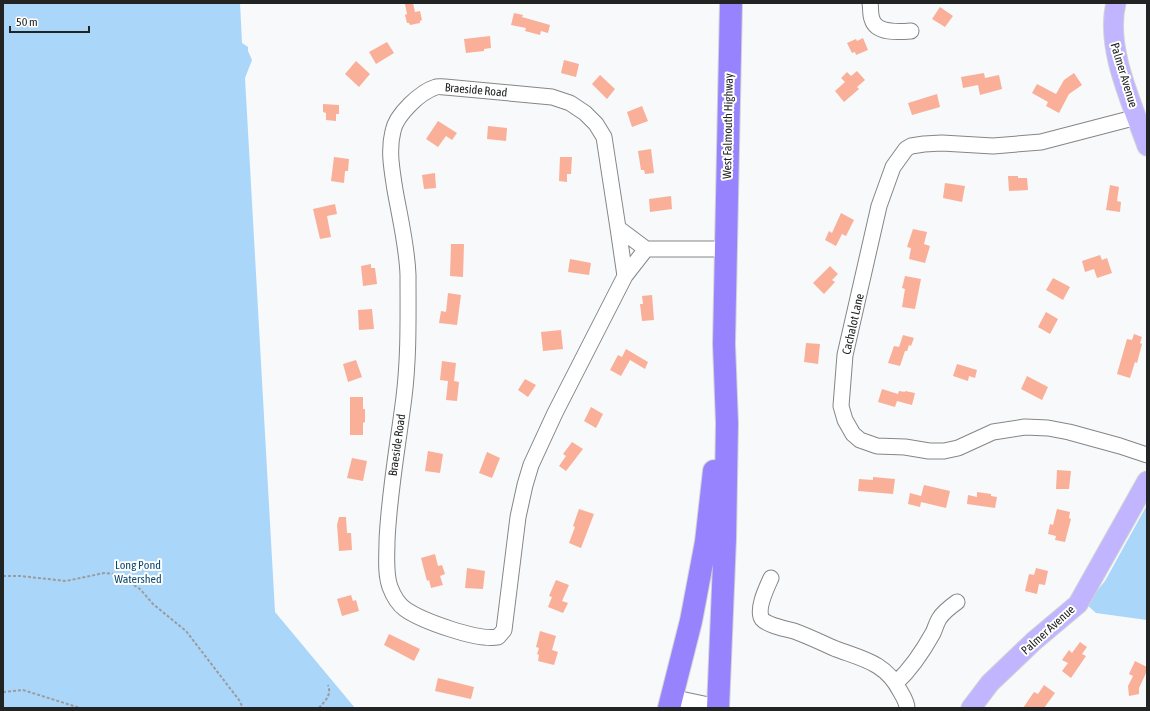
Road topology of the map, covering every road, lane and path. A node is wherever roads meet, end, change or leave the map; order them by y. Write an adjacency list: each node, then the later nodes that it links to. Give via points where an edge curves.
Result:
1 (731, 3): 9 (highway, West Falmouth Highway)
2 (870, 3): 4 (street, via 872,20 876,27 900,32)
3 (1116, 3): 5 (main road, Palmer Avenue, via 1113,37)
4 (911, 31)
5 (1137, 117): 6 (main road, Palmer Avenue); 12 (street, Cachalot Lane, via 1041,142 993,146 942,143 911,146 906,149 892,167 879,206 845,355 841,406 853,434 860,440 876,446 944,451 958,448 993,432 1025,427 1069,432)
6 (1147, 146)
7 (618, 228): 8 (street); 10 (street, Braeside Road); 10 (street, Braeside Road, via 604,137 596,124 570,103 552,97 436,87 425,92 408,106 393,129 391,164 408,258 409,343 388,513 386,565 390,587 404,609 453,630 492,638 498,637 504,630 518,517 531,465)
8 (646, 248): 9 (street); 10 (street, Braeside Road)
9 (726, 249): 11 (highway, West Falmouth Highway)
10 (625, 276)
11 (724, 344): 20 (highway, via 706,542 691,621); 24 (highway, via 727,423 726,508)
12 (1147, 455)
13 (1147, 480): 26 (main road, Palmer Avenue, via 1078,604 990,683)
14 (3, 576): 22 (path, via 66,581 104,573 114,574 129,582 186,631)
15 (771, 578): 17 (street, via 760,613 763,620 864,658 883,669)
16 (957, 602): 17 (street, via 939,619 922,652)
17 (896, 682): 25 (street)
18 (328, 685): 23 (path, via 330,690 326,701)
19 (3, 692): 21 (path, via 23,690)
20 (670, 703): 24 (street)
21 (80, 708)
22 (243, 708)
23 (319, 708)
24 (718, 708)
25 (907, 708)
26 (971, 708)

